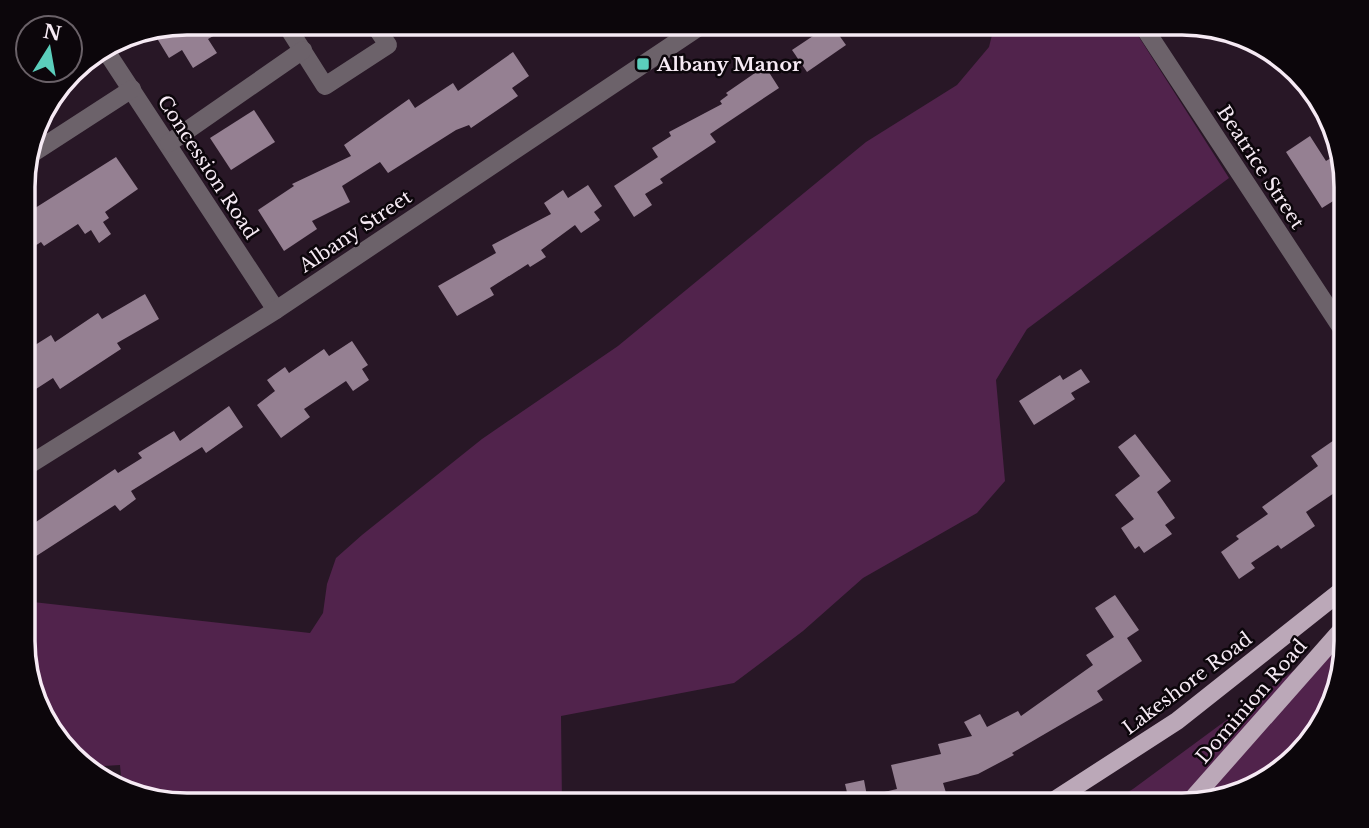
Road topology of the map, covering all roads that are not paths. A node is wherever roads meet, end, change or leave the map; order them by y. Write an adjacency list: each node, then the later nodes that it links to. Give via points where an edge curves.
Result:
1 (293, 35): 5 (street)
2 (381, 35): 5 (street, via 388,45 326,86)
3 (687, 35): 10 (street, Albany Street)
4 (1149, 35): 11 (street, Beatrice Street)
5 (303, 50): 8 (street)
6 (109, 56): 7 (street, Concession Road)
7 (132, 89): 8 (street, Concession Road); 9 (street)
8 (169, 143): 10 (street, Concession Road)
9 (40, 149)
10 (276, 310): 12 (street, Albany Street)
11 (1334, 317)
12 (35, 461)
13 (1334, 597): 16 (main road, Lakeshore Road, via 1177,721)
14 (1334, 639): 15 (main road, Dominion Road)
15 (1198, 792)
16 (1066, 793)

